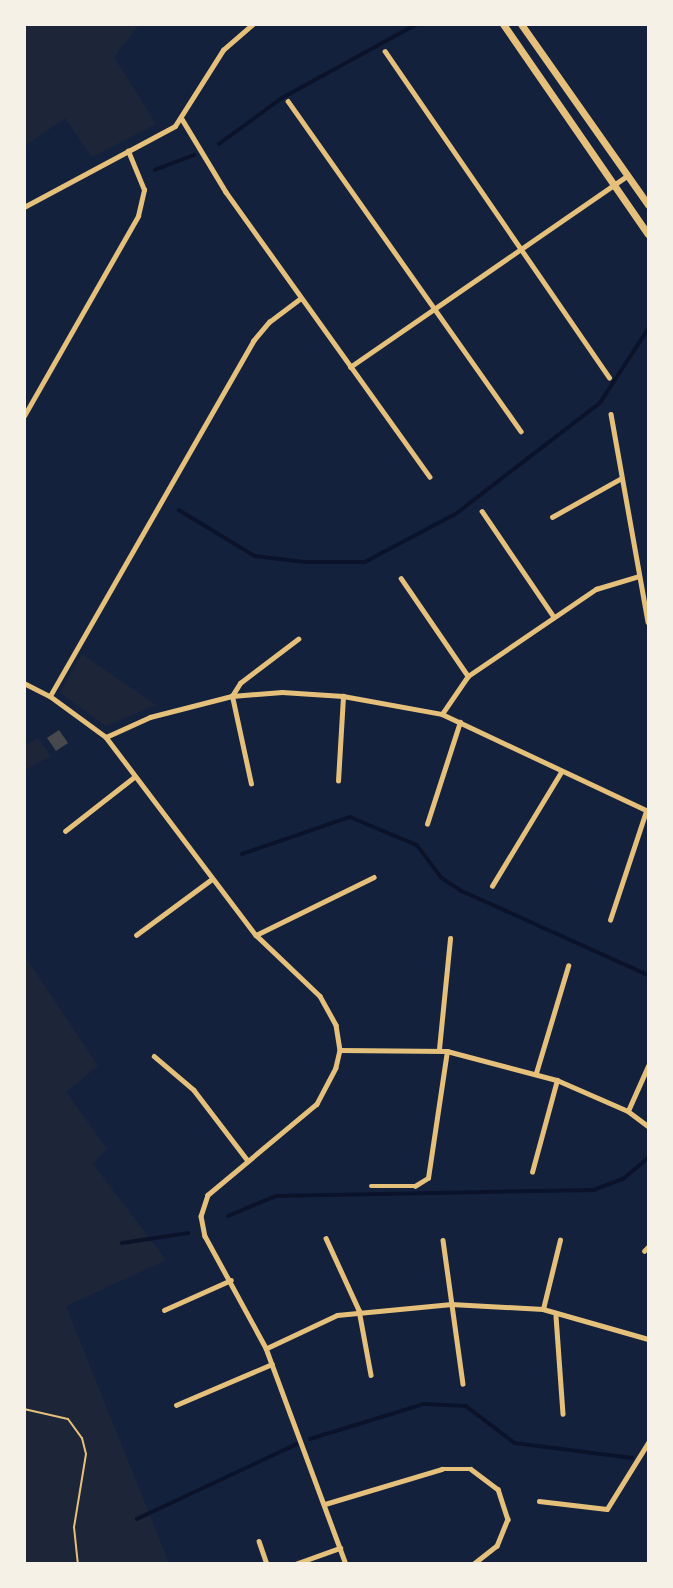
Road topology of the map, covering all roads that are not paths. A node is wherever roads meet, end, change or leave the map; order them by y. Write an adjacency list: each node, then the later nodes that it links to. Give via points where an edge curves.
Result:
1 (253, 24): 6 (street, via 223,50)
2 (503, 24): 9 (main road)
3 (522, 24): 8 (main road)
4 (385, 51): 13 (street)
5 (288, 101): 15 (street)
6 (182, 119): 7 (street); 14 (street)
7 (128, 151): 11 (street); 19 (street, via 142,179 138,216)
8 (628, 176): 9 (street); 10 (main road)
9 (616, 184): 12 (main road); 13 (street)
10 (649, 205)
11 (24, 207)
12 (649, 234)
13 (519, 251): 15 (street); 17 (street)
14 (300, 299): 16 (street); 32 (street, via 269,322 253,341)
15 (435, 309): 16 (street); 20 (street)
16 (350, 367): 21 (street)
17 (609, 377)
18 (611, 414): 22 (street)
19 (24, 416)
20 (521, 431)
21 (430, 477)
22 (620, 479): 24 (street); 25 (street)
23 (482, 511): 27 (street)
24 (552, 517)
25 (639, 576): 27 (street, via 596,589); 28 (street)
26 (401, 578): 30 (street)
27 (554, 617): 30 (street)
28 (649, 622)
29 (298, 639): 33 (street, via 240,683)
30 (468, 676): 35 (street)
31 (24, 683): 32 (street)
32 (50, 696): 37 (street)
33 (232, 696): 34 (street, via 282,692); 37 (street, via 150,717); 41 (street)
34 (343, 696): 35 (street); 40 (street)
35 (442, 714): 36 (street)
36 (460, 722): 38 (street); 43 (street)
37 (106, 737): 39 (street)
38 (561, 772): 42 (street); 47 (street)
39 (134, 777): 44 (street); 46 (street)
40 (338, 781)
41 (251, 784)
42 (647, 811): 48 (street)
43 (427, 824)
44 (65, 831)
45 (374, 877): 50 (street)
46 (212, 879): 49 (street); 50 (street)
47 (492, 886)
48 (610, 920)
49 (136, 935)
50 (256, 935): 54 (street, via 320,996 336,1025)
51 (450, 939): 53 (street)
52 (568, 966): 58 (street)
53 (439, 1049): 54 (street); 55 (street)
54 (340, 1050): 62 (street, via 329,1086 317,1104)
55 (447, 1051): 58 (street); 64 (street, via 428,1178 415,1186)
56 (154, 1056): 62 (street, via 194,1090)
57 (649, 1066): 60 (street)
58 (536, 1073): 59 (street)
59 (557, 1080): 60 (street); 63 (street)
60 (628, 1111): 61 (street)
61 (649, 1126)
62 (248, 1161): 68 (street, via 208,1195 202,1208 205,1236)
63 (533, 1172)
64 (371, 1186)
65 (326, 1238): 72 (street)
66 (443, 1240): 69 (street)
67 (560, 1240): 70 (street)
68 (231, 1280): 71 (street); 75 (street)
69 (452, 1304): 70 (street); 72 (street); 78 (street)
70 (543, 1309): 73 (street)
71 (164, 1310)
72 (359, 1311): 75 (street, via 314,1323); 77 (street)
73 (556, 1316): 74 (street); 80 (street)
74 (649, 1339)
75 (266, 1348): 76 (street)
76 (272, 1364): 79 (street); 83 (street)
77 (371, 1375)
78 (463, 1384)
79 (176, 1405)
80 (563, 1414)
81 (649, 1443): 82 (street, via 607,1509)
82 (540, 1501)
83 (324, 1504): 85 (street); 89 (street, via 442,1469 471,1469 498,1489 508,1520 497,1546)
84 (259, 1541): 86 (street)
85 (340, 1548): 87 (street); 88 (street)
86 (267, 1563)
87 (295, 1563)
88 (346, 1563)
89 (474, 1563)

